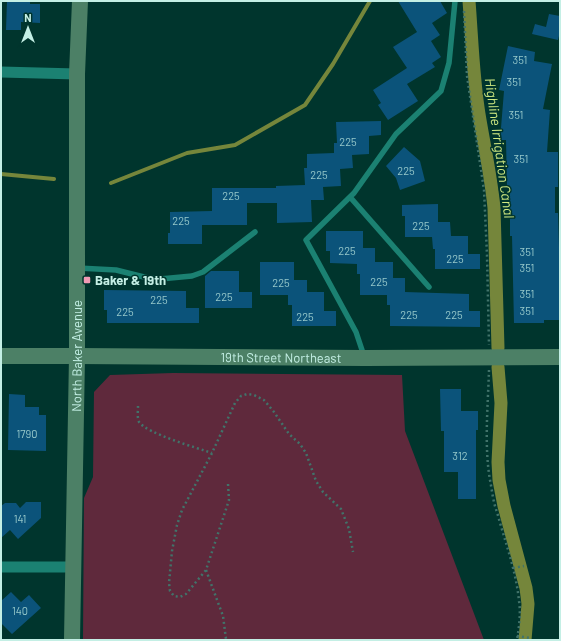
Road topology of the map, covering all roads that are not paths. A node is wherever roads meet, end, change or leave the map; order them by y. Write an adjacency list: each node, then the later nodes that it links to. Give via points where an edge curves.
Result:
1 (80, 1): 4 (main road, North Baker Avenue)
2 (455, 1): 5 (lane, via 449,63 441,90 396,134)
3 (1, 72): 4 (street)
4 (77, 74): 7 (main road, North Baker Avenue)
5 (350, 197): 8 (lane); 12 (lane, via 306,240 356,332)
6 (255, 232): 7 (lane, via 203,272 192,276 160,279 116,270)
7 (78, 268): 10 (main road, North Baker Avenue)
8 (429, 287)
9 (1, 356): 10 (main road, 19th Street Northeast)
10 (77, 356): 12 (main road, 19th Street Northeast); 14 (main road, North Baker Avenue)
11 (560, 357): 12 (main road, 19th Street Northeast)
12 (365, 358)
13 (1, 567): 14 (street)
14 (74, 567): 15 (main road, North Baker Avenue)
15 (72, 640)

